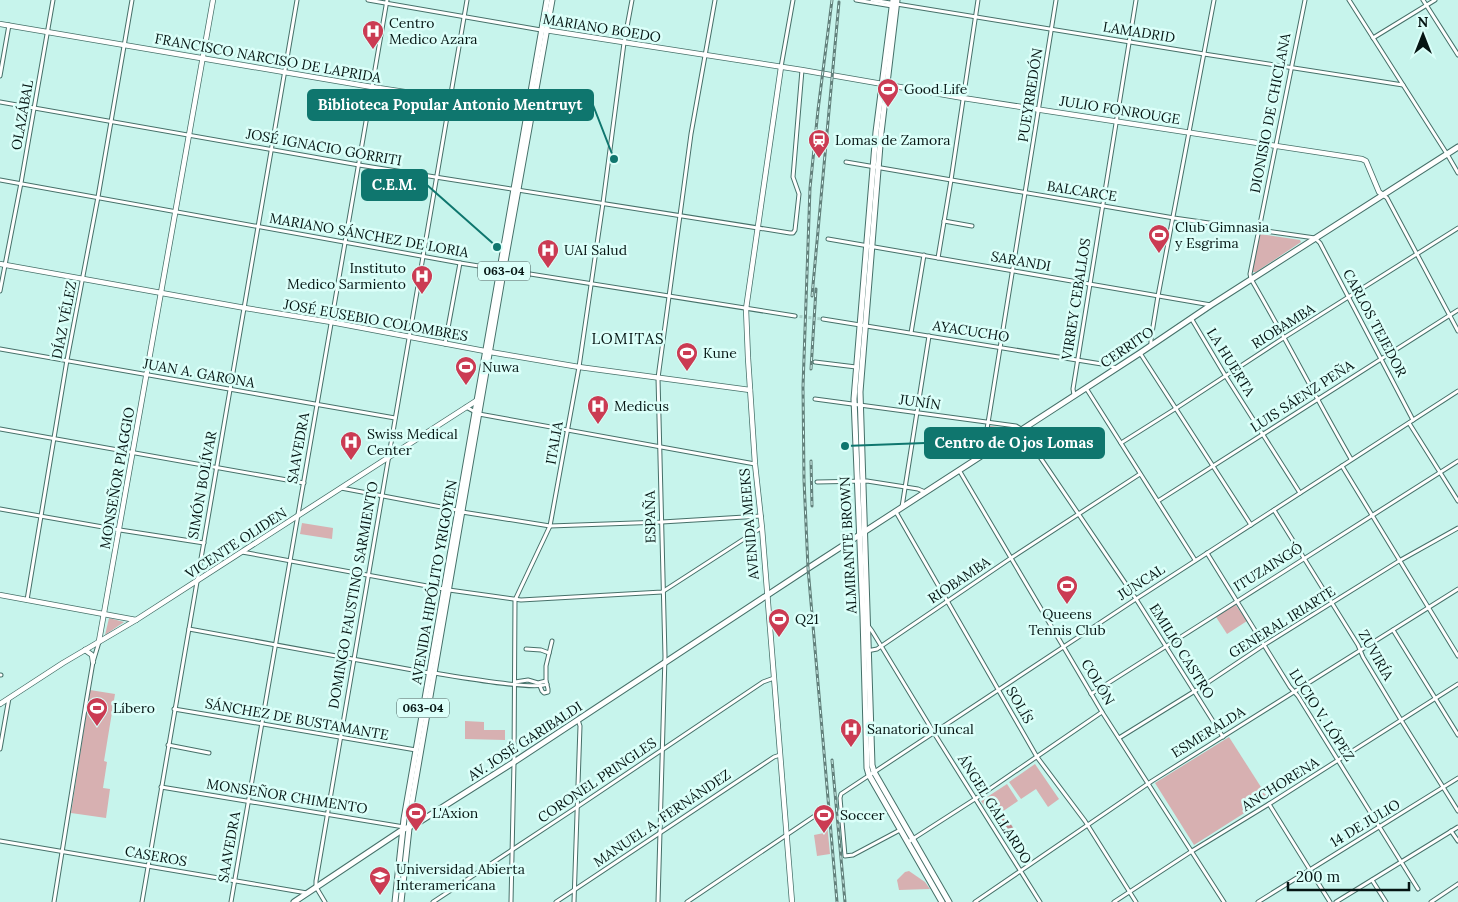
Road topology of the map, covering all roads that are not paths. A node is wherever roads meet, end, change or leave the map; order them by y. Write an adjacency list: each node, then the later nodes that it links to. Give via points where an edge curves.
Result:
1 (53, 0): 31 (street, OLAZÁBAL)
2 (132, 0): 35 (street, DÍAZ VÉLEZ)
3 (213, 0): 39 (street, MONSEÑOR PIAGGIO)
4 (296, 0): 43 (street, SIMÓN BOLÍVAR)
5 (368, 0): 22 (street, MARIANO BOEDO)
6 (467, 0): 25 (street, DOMINGO FAUSTINO SARMIENTO)
7 (547, 0): 30 (main road, AVENIDA HIPÓLITO YRIGOYEN / 063-04)
8 (552, 0): 30 (main road, AVENIDA HIPÓLITO YRIGOYEN / 063-04)
9 (632, 0): 34 (street, ITALIA)
10 (715, 0): 37 (street, ESPAÑA)
11 (793, 0): 40 (street)
12 (856, 0): 23 (street, LAMADRID)
13 (872, 0): 23 (street, LAMADRID)
14 (978, 0): 26 (street)
15 (1056, 0): 29 (street, PUEYRREDÓN)
16 (1136, 0): 33 (street, VIRREY CEBALLOS)
17 (1214, 0): 36 (street)
18 (1305, 0): 41 (street, DIONISIO DE CHICLANA)
19 (1349, 0): 32 (street)
20 (1423, 0): 24 (street)
21 (1435, 0): 24 (street)
22 (386, 2): 25 (street, MARIANO BOEDO); 48 (street, SAAVEDRA)
23 (894, 2): 26 (street, LAMADRID); 46 (main road, ALMIRANTE BROWN)
24 (1426, 5): 32 (street); 38 (street)
25 (464, 17): 30 (street, MARIANO BOEDO); 50 (street, DOMINGO FAUSTINO SARMIENTO)
26 (975, 17): 29 (street, LAMADRID); 49 (street)
27 (0, 24): 28 (street, FRANCISCO NARCISO DE LAPRIDA)
28 (9, 25): 31 (street, FRANCISCO NARCISO DE LAPRIDA); 44 (street)
29 (1052, 29): 33 (street, LAMADRID); 53 (street, PUEYRREDÓN)
30 (544, 30): 34 (street, MARIANO BOEDO); 54 (main road, AVENIDA HIPÓLITO YRIGOYEN / 063-04)
31 (48, 32): 35 (street, FRANCISCO NARCISO DE LAPRIDA); 52 (street, OLAZÁBAL)
32 (1374, 38): 47 (street)
33 (1129, 42): 36 (street, LAMADRID); 56 (street, VIRREY CEBALLOS)
34 (624, 43): 37 (street, MARIANO BOEDO); 75 (street, ITALIA)
35 (124, 45): 39 (street, FRANCISCO NARCISO DE LAPRIDA); 55 (street, DÍAZ VÉLEZ)
36 (1204, 54): 41 (street, LAMADRID); 57 (street)
37 (704, 55): 40 (street, MARIANO BOEDO); 78 (street, ESPAÑA)
38 (1458, 55)
39 (203, 59): 43 (street, FRANCISCO NARCISO DE LAPRIDA); 58 (street, MONSEÑOR PIAGGIO)
40 (781, 67): 42 (street, MARIANO BOEDO); 84 (street, AVENIDA MEEKS)
41 (1291, 67): 47 (street, LAMADRID); 59 (street, DIONISIO DE CHICLANA)
42 (802, 70): 45 (street, MARIANO BOEDO); 84 (street, JOSÉ IGNACIO GORRITI, via 793,179 799,194 795,230)
43 (285, 72): 48 (street, FRANCISCO NARCISO DE LAPRIDA); 61 (street, SIMÓN BOLÍVAR)
44 (0, 76)
45 (832, 76): 46 (street, JULIO FONROUGE)
46 (884, 85): 49 (street, JULIO FONROUGE); 65 (main road, ALMIRANTE BROWN)
47 (1403, 85): 62 (street)
48 (372, 87): 50 (street, FRANCISCO NARCISO DE LAPRIDA); 64 (street, SAAVEDRA)
49 (963, 98): 53 (street, JULIO FONROUGE); 69 (street)
50 (451, 99): 54 (street, FRANCISCO NARCISO DE LAPRIDA); 67 (street, DOMINGO FAUSTINO SARMIENTO)
51 (0, 102): 52 (street, JOSÉ IGNACIO GORRITI)
52 (34, 108): 55 (street, JOSÉ IGNACIO GORRITI); 70 (street, OLAZÁBAL)
53 (1039, 109): 56 (street, JULIO FONROUGE); 72 (street, PUEYRREDÓN)
54 (530, 111): 71 (main road, AVENIDA HIPÓLITO YRIGOYEN / 063-04)
55 (111, 122): 58 (street, JOSÉ IGNACIO GORRITI); 74 (street, DÍAZ VÉLEZ)
56 (1117, 122): 57 (street, JULIO FONROUGE); 76 (street, VIRREY CEBALLOS)
57 (1190, 132): 59 (street, JULIO FONROUGE); 79 (street)
58 (190, 135): 61 (street, JOSÉ IGNACIO GORRITI); 77 (street, MONSEÑOR PIAGGIO)
59 (1275, 146): 73 (street, JULIO FONROUGE, via 1365,160); 85 (street, DIONISIO DE CHICLANA)
60 (1458, 147): 62 (main road, CERRITO)
61 (271, 150): 64 (street, JOSÉ IGNACIO GORRITI); 81 (street, SIMÓN BOLÍVAR)
62 (1447, 154): 66 (street); 73 (main road, CERRITO)
63 (846, 162): 65 (street, BALCARCE)
64 (359, 165): 67 (street, JOSÉ IGNACIO GORRITI); 88 (street, SAAVEDRA)
65 (875, 167): 69 (street, BALCARCE); 89 (main road, ALMIRANTE BROWN)
66 (1458, 174)
67 (437, 177): 71 (street, JOSÉ IGNACIO GORRITI); 92 (street, DOMINGO FAUSTINO SARMIENTO)
68 (0, 180): 70 (street, MARIANO SÁNCHEZ DE LORIA)
69 (951, 180): 72 (street, BALCARCE); 80 (street)
70 (21, 184): 74 (street, MARIANO SÁNCHEZ DE LORIA); 95 (street, OLAZÁBAL)
71 (516, 190): 75 (street, JOSÉ IGNACIO GORRITI); 96 (main road, AVENIDA HIPÓLITO YRIGOYEN / 063-04)
72 (1025, 193): 76 (street, BALCARCE); 97 (street, PUEYRREDÓN)
73 (1383, 196): 86 (main road, CERRITO); 90 (street)
74 (98, 198): 77 (street, MARIANO SÁNCHEZ DE LORIA); 99 (street, DÍAZ VÉLEZ)
75 (603, 203): 78 (street, JOSÉ IGNACIO GORRITI); 100 (street, ITALIA)
76 (1103, 205): 79 (street, BALCARCE); 101 (street, VIRREY CEBALLOS)
77 (176, 211): 81 (street, MARIANO SÁNCHEZ DE LORIA); 103 (street, MONSEÑOR PIAGGIO)
78 (680, 216): 84 (street, JOSÉ IGNACIO GORRITI); 105 (street, ESPAÑA)
79 (1174, 218): 85 (street, BALCARCE); 104 (street)
80 (944, 221): 82 (street); 93 (street)
81 (258, 226): 88 (street, MARIANO SÁNCHEZ DE LORIA); 108 (street, SIMÓN BOLÍVAR)
82 (972, 226)
83 (1458, 228): 90 (street, RIOBAMBA)
84 (758, 229): 109 (street, AVENIDA MEEKS)
85 (1258, 231): 86 (street, BALCARCE); 98 (street, DIONISIO DE CHICLANA, via 1250,274)
86 (1314, 238): 98 (main road, CERRITO); 106 (street, CARLOS TEJEDOR, via 1320,243)
87 (828, 240): 89 (street, SARANDI)
88 (345, 242): 92 (street, MARIANO SÁNCHEZ DE LORIA); 115 (street, SAAVEDRA)
89 (869, 246): 91 (street, SARANDI); 116 (main road, ALMIRANTE BROWN)
90 (1417, 254): 106 (street, RIOBAMBA); 111 (street)
91 (924, 255): 93 (street, SARANDI); 118 (street)
92 (424, 256): 94 (street, MARIANO SÁNCHEZ DE LORIA); 119 (street, DOMINGO FAUSTINO SARMIENTO)
93 (938, 258): 97 (street, SARANDI)
94 (460, 263): 96 (street, MARIANO SÁNCHEZ DE LORIA); 122 (street)
95 (2, 264): 99 (street, JOSÉ EUSEBIO COLOMBRES); 102 (street, OLAZÁBAL)
96 (502, 270): 100 (street, MARIANO SÁNCHEZ DE LORIA); 126 (main road, AVENIDA HIPÓLITO YRIGOYEN / 063-04)
97 (1013, 271): 101 (street, SARANDI); 124 (street, PUEYRREDÓN)
98 (1252, 279): 107 (main road, CERRITO); 121 (street)
99 (83, 280): 103 (street, JOSÉ EUSEBIO COLOMBRES); 129 (street, DÍAZ VÉLEZ)
100 (591, 284): 105 (street, MARIANO SÁNCHEZ DE LORIA); 132 (street, ITALIA)
101 (1090, 284): 104 (street, SARANDI); 130 (street, VIRREY CEBALLOS)
102 (0, 291)
103 (162, 293): 108 (street, JOSÉ EUSEBIO COLOMBRES); 135 (street, MONSEÑOR PIAGGIO)
104 (1158, 296): 107 (street, SARANDI); 123 (street)
105 (669, 297): 109 (street, MARIANO SÁNCHEZ DE LORIA); 137 (street, ESPAÑA)
106 (1349, 298): 121 (street, RIOBAMBA); 128 (street, CARLOS TEJEDOR)
107 (1211, 305): 113 (main road, CERRITO)
108 (245, 308): 115 (street, JOSÉ EUSEBIO COLOMBRES); 139 (street, SIMÓN BOLÍVAR)
109 (746, 309): 112 (street, MARIANO SÁNCHEZ DE LORIA); 140 (street, AVENIDA MEEKS)
110 (1458, 310): 111 (street, LUIS SÁENZ PEÑA)
111 (1450, 315): 117 (street); 128 (street, LUIS SÁENZ PEÑA)
112 (795, 316)
113 (1191, 318): 123 (main road, CERRITO); 136 (street, LA HUERTA)
114 (823, 319): 116 (street, AYACUCHO)
115 (331, 322): 119 (street, JOSÉ EUSEBIO COLOMBRES); 147 (street, SAAVEDRA)
116 (862, 325): 118 (street, AYACUCHO); 133 (main road, ALMIRANTE BROWN); 148 (main road, ALMIRANTE BROWN)
117 (1458, 331)
118 (911, 333): 120 (street, AYACUCHO)
119 (409, 336): 122 (street, JOSÉ EUSEBIO COLOMBRES); 153 (street, DOMINGO FAUSTINO SARMIENTO)
120 (929, 336): 124 (street, AYACUCHO); 152 (street)
121 (1285, 337): 136 (street, RIOBAMBA); 145 (street)
122 (445, 344): 126 (street, JOSÉ EUSEBIO COLOMBRES)
123 (1151, 345): 127 (main road, CERRITO)
124 (1000, 347): 130 (street, AYACUCHO); 155 (street, PUEYRREDÓN)
125 (0, 349): 129 (street, JUAN A. GARONA)
126 (487, 352): 132 (street, JOSÉ EUSEBIO COLOMBRES); 143 (main road, AVENIDA HIPÓLITO YRIGOYEN / 063-04)
127 (1140, 353): 134 (main road, CERRITO); 150 (street)
128 (1381, 358): 145 (street, LUIS SÁENZ PEÑA); 154 (street, CARLOS TEJEDOR)
129 (67, 360): 135 (street, JUAN A. GARONA); 161 (street, DÍAZ VÉLEZ)
130 (1078, 360): 134 (street, AYACUCHO); 142 (street, VIRREY CEBALLOS)
131 (815, 362): 133 (street)
132 (579, 366): 137 (street, JOSÉ EUSEBIO COLOMBRES); 159 (street, ITALIA)
133 (856, 367): 146 (main road, ALMIRANTE BROWN)
134 (1116, 368): 138 (main road, CERRITO)
135 (146, 375): 139 (street, JUAN A. GARONA); 164 (street, MONSEÑOR PIAGGIO)
136 (1225, 376): 150 (street, RIOBAMBA); 160 (street, LA HUERTA)
137 (658, 378): 140 (street, JOSÉ EUSEBIO COLOMBRES); 163 (street, ESPAÑA)
138 (1086, 388): 142 (main road, CERRITO); 162 (street)
139 (230, 390): 147 (street, JUAN A. GARONA); 172 (street, SIMÓN BOLÍVAR)
140 (750, 390): 169 (street, AVENIDA MEEKS)
141 (1458, 391): 154 (street, JUNCAL)
142 (1074, 395): 158 (main road, CERRITO)
143 (479, 399): 149 (street, VICENTE OLIDEN); 151 (main road, AVENIDA HIPÓLITO YRIGOYEN / 063-04)
144 (815, 399): 146 (street, JUNÍN)
145 (1317, 399): 160 (street, LUIS SÁENZ PEÑA); 167 (street)
146 (854, 404): 148 (street, JUNÍN); 176 (main road, ALMIRANTE BROWN)
147 (317, 405): 153 (street, JUAN A. GARONA); 179 (street, SAAVEDRA)
148 (860, 405): 152 (street, JUNÍN); 177 (main road, ALMIRANTE BROWN)
149 (466, 407): 151 (street); 166 (street, VICENTE OLIDEN)
150 (1176, 409): 162 (street, RIOBAMBA); 170 (street)
151 (477, 413): 159 (street); 190 (main road, AVENIDA HIPÓLITO YRIGOYEN / 063-04)
152 (917, 413): 155 (street, JUNÍN); 180 (street)
153 (395, 418): 166 (street, DOMINGO FAUSTINO SARMIENTO)
154 (1413, 420): 156 (street, JUNCAL)
155 (988, 423): 158 (street, JUNÍN); 165 (street, PUEYRREDÓN)
156 (1408, 424): 167 (street, JUNCAL); 174 (street)
157 (0, 429): 161 (street)
158 (1021, 429): 165 (main road, CERRITO); 192 (street, EMILIO CASTRO)
159 (567, 430): 163 (street); 199 (street, ITALIA)
160 (1263, 434): 170 (street, LUIS SÁENZ PEÑA); 183 (street, LA HUERTA)
161 (54, 438): 164 (street); 193 (street, DÍAZ VÉLEZ)
162 (1121, 443): 175 (street)
163 (660, 447): 169 (street); 197 (street, ESPAÑA)
164 (133, 453): 172 (street); 202 (street, MONSEÑOR PIAGGIO)
165 (983, 454): 173 (main road, CERRITO)
166 (388, 457): 181 (street, VICENTE OLIDEN); 184 (street, DOMINGO FAUSTINO SARMIENTO)
167 (1352, 459): 171 (street, JUNCAL)
168 (1458, 461): 174 (street, ITUZAINGÓ)
169 (755, 464): 196 (street, AVENIDA MEEKS)
170 (1212, 466): 185 (street, LUIS SÁENZ PEÑA); 198 (street)
171 (1342, 466): 183 (street, JUNCAL); 194 (street)
172 (217, 468): 179 (street); 205 (street, SIMÓN BOLÍVAR)
173 (958, 470): 182 (main road, CERRITO); 208 (street, COLÓN)
174 (1440, 473): 186 (street); 194 (street, ITUZAINGÓ)
175 (1140, 474): 185 (street); 192 (street, RIOBAMBA)
176 (856, 481): 177 (street); 178 (street); 204 (main road, ALMIRANTE BROWN)
177 (863, 481): 180 (street); 203 (main road, ALMIRANTE BROWN)
178 (816, 482)
179 (304, 483): 195 (street, SAAVEDRA)
180 (905, 487): 182 (street); 188 (street)
181 (341, 488): 184 (street); 195 (street, VICENTE OLIDEN)
182 (925, 492): 188 (main road, CERRITO)
183 (1300, 493): 189 (street, JUNCAL)
184 (382, 496): 190 (street); 213 (street, DOMINGO FAUSTINO SARMIENTO)
185 (1158, 501): 210 (street)
186 (1458, 502)
187 (0, 508): 193 (street)
188 (902, 508): 191 (main road, CERRITO)
189 (1274, 510): 198 (street, JUNCAL); 209 (street, ZUVIRÍA)
190 (460, 511): 199 (street); 215 (main road, AVENIDA HIPÓLITO YRIGOYEN / 063-04)
191 (896, 512): 203 (main road, CERRITO); 224 (street, SOLÍS)
192 (1078, 514): 208 (street, RIOBAMBA); 220 (street, EMILIO CASTRO)
193 (41, 515): 202 (street); 221 (street, DÍAZ VÉLEZ)
194 (1371, 515): 209 (street, ITUZAINGÓ); 212 (street)
195 (298, 516): 206 (street, VICENTE OLIDEN); 211 (street, SAAVEDRA)
196 (761, 516): 197 (street); 200 (street, AVENIDA MEEKS)
197 (662, 522): 199 (street); 217 (street, ESPAÑA)
198 (1251, 525): 207 (street, JUNCAL)
199 (550, 526): 222 (street, ITALIA)
200 (762, 528): 217 (street); 219 (street, AVENIDA MEEKS)
201 (1458, 528): 212 (street, GENERAL IRIARTE)
202 (120, 530): 205 (street); 227 (street, MONSEÑOR PIAGGIO)
203 (865, 532): 204 (main road, CERRITO); 229 (main road, ALMIRANTE BROWN)
204 (859, 535): 219 (main road, CERRITO); 242 (main road, ALMIRANTE BROWN)
205 (204, 543): 214 (street, SIMÓN BOLÍVAR)
206 (242, 552): 211 (street); 214 (street, VICENTE OLIDEN)
207 (1207, 553): 210 (street, JUNCAL); 223 (street, LUCIO V. LÓPEZ)
208 (1011, 558): 224 (street, RIOBAMBA); 237 (street, COLÓN)
209 (1304, 558): 223 (street, ITUZAINGÓ); 225 (street, ZUVIRÍA)
210 (1195, 560): 220 (street, JUNCAL)
211 (290, 561): 213 (street); 234 (street, SAAVEDRA)
212 (1399, 561): 225 (street, GENERAL IRIARTE); 226 (street)
213 (368, 575): 215 (street); 245 (street, DOMINGO FAUSTINO SARMIENTO)
214 (197, 581): 228 (street, VICENTE OLIDEN); 230 (street, SIMÓN BOLÍVAR)
215 (446, 589): 222 (street); 248 (main road, AVENIDA HIPÓLITO YRIGOYEN / 063-04)
216 (1458, 589): 226 (street, ESMERALDA)
217 (662, 592): 222 (street); 247 (street, ESPAÑA)
218 (0, 595): 221 (street)
219 (767, 596): 247 (main road, AV. JOSÉ GARIBALDI); 249 (street, AVENIDA MEEKS)
220 (1136, 599): 237 (street, JUNCAL); 238 (street, EMILIO CASTRO)
221 (27, 600): 227 (street)
222 (515, 600): 251 (street, ITALIA)
223 (1236, 600): 235 (street, LUCIO V. LÓPEZ); 238 (street, ITUZAINGÓ)
224 (948, 602): 236 (street, RIOBAMBA); 254 (street, SOLÍS)
225 (1332, 603): 235 (street, GENERAL IRIARTE); 241 (street, ZUVIRÍA)
226 (1428, 608): 231 (street, ESMERALDA); 244 (street)
227 (104, 614): 228 (street); 233 (street, MONSEÑOR PIAGGIO)
228 (136, 620): 233 (street, VICENTE OLIDEN)
229 (868, 627): 236 (street, ÁNGEL GALLARDO); 242 (main road, ALMIRANTE BROWN)
230 (189, 629): 234 (street); 261 (street, SIMÓN BOLÍVAR)
231 (1393, 630): 241 (street, ESMERALDA); 259 (street)
232 (552, 641): 243 (street)
233 (99, 642): 239 (street, VICENTE OLIDEN); 246 (street, MONSEÑOR PIAGGIO)
234 (276, 645): 245 (street); 265 (street, SAAVEDRA)
235 (1264, 645): 255 (street, GENERAL IRIARTE); 256 (street, LUCIO V. LÓPEZ)
236 (881, 646): 242 (street, RIOBAMBA); 266 (street, ÁNGEL GALLARDO)
237 (1063, 647): 254 (street, JUNCAL); 257 (street, COLÓN)
238 (1166, 647): 255 (street, EMILIO CASTRO); 257 (street, ITUZAINGÓ)
239 (85, 650): 246 (street, via 92,654); 258 (street, VICENTE OLIDEN)
240 (526, 650): 243 (street)
241 (1360, 650): 256 (street, ESMERALDA); 264 (street, ZUVIRÍA)
242 (867, 651): 280 (main road, ALMIRANTE BROWN)
243 (549, 653): 250 (street)
244 (1458, 656)
245 (354, 659): 248 (street); 269 (street, DOMINGO FAUSTINO SARMIENTO)
246 (93, 662): 304 (street, MONSEÑOR PIAGGIO)
247 (665, 663): 263 (main road, AV. JOSÉ GARIBALDI); 274 (street, ESPAÑA)
248 (432, 673): 251 (street); 273 (main road, AVENIDA HIPÓLITO YRIGOYEN / 063-04); 295 (main road, AVENIDA HIPÓLITO YRIGOYEN / 063-04)
249 (774, 678): 274 (street, CORONEL PRINGLES, via 763,682); 276 (street, AVENIDA MEEKS)
250 (546, 682): 251 (street, via 528,680); 253 (street, via 545,686); 253 (street, via 546,693)
251 (514, 683): 253 (street); 279 (street, ITALIA)
252 (1458, 684): 259 (street, ANCHORENA)
253 (540, 686)
254 (998, 690): 266 (street, JUNCAL); 277 (street, SOLÍS)
255 (1195, 692): 268 (street, EMILIO CASTRO); 270 (street, GENERAL IRIARTE)
256 (1294, 692): 268 (street, ESMERALDA); 278 (street, LUCIO V. LÓPEZ)
257 (1091, 694): 262 (street, COLÓN)
258 (9, 697): 260 (street, VICENTE OLIDEN); 272 (street)
259 (1435, 699): 264 (street, ANCHORENA); 267 (street)
260 (0, 704)
261 (174, 709): 265 (street, SÁNCHEZ DE BUSTAMANTE); 271 (street, SIMÓN BOLÍVAR)
262 (1102, 712): 270 (street, COLÓN); 277 (street)
263 (578, 720): 279 (main road, AV. JOSÉ GARIBALDI); 288 (street)
264 (1401, 720): 278 (street, ANCHORENA); 284 (street, ZUVIRÍA)
265 (262, 724): 269 (street, SÁNCHEZ DE BUSTAMANTE); 286 (street, SAAVEDRA)
266 (934, 733): 280 (street, JUNCAL); 285 (street, ÁNGEL GALLARDO)
267 (1458, 735)
268 (1223, 737): 282 (street, ESMERALDA)
269 (340, 738): 273 (street, SÁNCHEZ DE BUSTAMANTE); 291 (street, DOMINGO FAUSTINO SARMIENTO)
270 (1119, 738): 282 (street, COLÓN)
271 (168, 745): 275 (street); 283 (street, SIMÓN BOLÍVAR)
272 (0, 749)
273 (416, 750): 295 (main road, AVENIDA HIPÓLITO YRIGOYEN / 063-04)
274 (662, 750): 288 (street, CORONEL PRINGLES); 298 (street, ESPAÑA)
275 (209, 752)
276 (780, 755): 298 (street, MANUEL A. FERNÁNDEZ); 299 (street, AVENIDA MEEKS)
277 (1037, 757): 285 (street); 292 (street, SOLÍS)
278 (1338, 761): 287 (street, ANCHORENA); 293 (street, LUCIO V. LÓPEZ)
279 (514, 762): 295 (main road, AV. JOSÉ GARIBALDI); 303 (street, ITALIA)
280 (872, 774): 296 (main road, ALMIRANTE BROWN); 296 (street, JUNCAL, via 840,796 844,855 853,856); 301 (main road, ALMIRANTE BROWN)
281 (1458, 778): 284 (street, 14 DE JULIO)
282 (1149, 783): 292 (street, ESMERALDA); 305 (street, COLÓN)
283 (161, 787): 286 (street, MONSEÑOR CHIMENTO); 307 (street, SIMÓN BOLÍVAR)
284 (1444, 788): 290 (street, ZUVIRÍA); 293 (street, 14 DE JULIO)
285 (975, 799): 301 (street); 309 (street, ÁNGEL GALLARDO)
286 (249, 801): 291 (street, MONSEÑOR CHIMENTO); 310 (street, SAAVEDRA)
287 (1270, 804): 305 (street, ANCHORENA); 308 (street)
288 (577, 807): 303 (street, CORONEL PRINGLES); 315 (street)
289 (825, 809): 299 (street)
290 (1458, 811)
291 (327, 814): 295 (street, MONSEÑOR CHIMENTO); 313 (street, DOMINGO FAUSTINO SARMIENTO)
292 (1088, 825): 309 (street, ESMERALDA); 316 (street, SOLÍS)
293 (1379, 827): 306 (street, LUCIO V. LÓPEZ); 308 (street, 14 DE JULIO)
294 (1458, 827): 297 (street)
295 (405, 828): 313 (main road, AV. JOSÉ GARIBALDI); 323 (main road, AVENIDA HIPÓLITO YRIGOYEN / 063-04); 324 (main road, AVENIDA HIPÓLITO YRIGOYEN / 063-04)
296 (901, 830): 301 (main road, ALMIRANTE BROWN)
297 (1451, 831): 302 (street); 306 (street)
298 (660, 833): 315 (street, MANUEL A. FERNÁNDEZ); 329 (street, ESPAÑA)
299 (787, 836): 330 (street); 331 (street, AVENIDA MEEKS)
300 (0, 840): 304 (street, CASEROS)
301 (910, 841): 332 (main road, ALMIRANTE BROWN); 333 (main road, ALMIRANTE BROWN)
302 (1458, 842)
303 (512, 849): 325 (street, CORONEL PRINGLES); 326 (street, ITALIA)
304 (63, 851): 307 (street, CASEROS); 318 (street, MONSEÑOR PIAGGIO)
305 (1192, 851): 316 (street, ANCHORENA); 338 (street, COLÓN)
306 (1401, 861): 311 (street); 314 (street, LUCIO V. LÓPEZ)
307 (148, 866): 310 (street, CASEROS); 319 (street, SIMÓN BOLÍVAR)
308 (1310, 870): 339 (street, 14 DE JULIO); 340 (street)
309 (1020, 871): 334 (street, ESMERALDA); 335 (street, ÁNGEL GALLARDO)
310 (235, 880): 317 (street, CASEROS); 320 (street, SAAVEDRA)
311 (1372, 880): 341 (street); 342 (street)
312 (1458, 884): 343 (street)
313 (316, 887): 317 (main road, AV. JOSÉ GARIBALDI); 322 (street)
314 (1418, 889)
315 (574, 890): 327 (street, MANUEL A. FERNÁNDEZ); 328 (street)
316 (1130, 892): 336 (street, ANCHORENA); 337 (street, SOLÍS)
317 (307, 893): 321 (main road, AV. JOSÉ GARIBALDI)
318 (54, 902)
319 (142, 902)
320 (231, 902)
321 (294, 902)
322 (325, 902)
323 (395, 902)
324 (401, 902)
325 (433, 902)
326 (511, 902)
327 (556, 902)
328 (574, 902)
329 (658, 902)
330 (688, 902)
331 (792, 902)
332 (942, 902)
333 (949, 902)
334 (975, 902)
335 (1040, 902)
336 (1114, 902)
337 (1136, 902)
338 (1224, 902)
339 (1258, 902)
340 (1330, 902)
341 (1336, 902)
342 (1386, 902)
343 (1431, 902)

